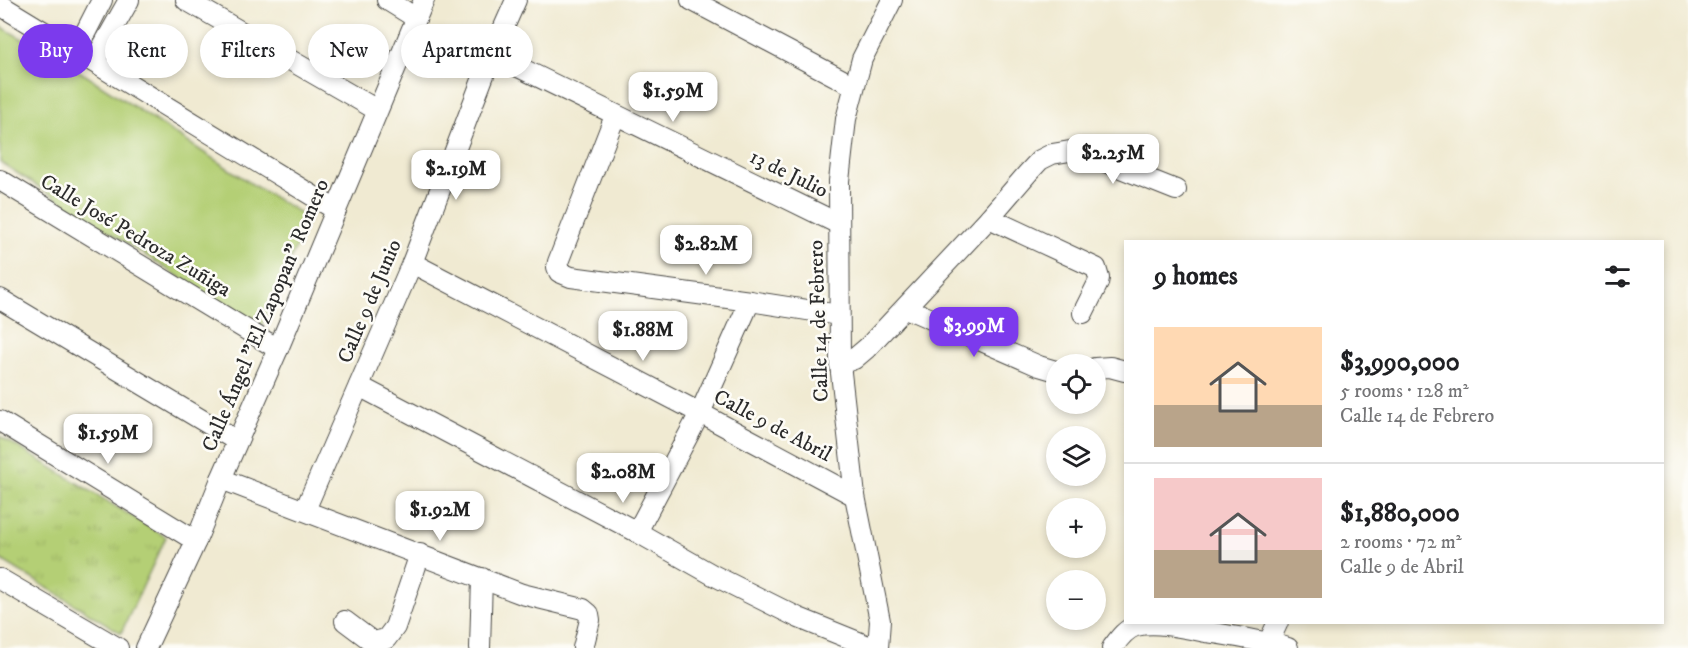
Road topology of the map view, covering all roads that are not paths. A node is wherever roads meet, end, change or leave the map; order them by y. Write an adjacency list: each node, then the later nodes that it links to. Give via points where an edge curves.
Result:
1 (102, 0): 11 (street)
2 (129, 0): 13 (street)
3 (186, 0): 17 (street)
4 (387, 0): 9 (street)
5 (516, 0): 12 (street, Calle 9 de Junio)
6 (691, 0): 16 (street)
7 (892, 0): 16 (street, Calle 14 de Febrero, via 862,59)
8 (0, 5): 10 (street)
9 (420, 9): 17 (street, Calle Ángel "El Zapopan" Romero)
10 (31, 24)
11 (90, 24)
12 (505, 24)
13 (94, 62): 21 (street)
14 (533, 75): 18 (street, 13 de Julio)
15 (483, 78): 24 (street, Calle 9 de Junio)
16 (854, 86): 23 (street, Calle 14 de Febrero, via 839,181)
17 (377, 110): 21 (street, Calle Ángel "El Zapopan" Romero)
18 (615, 116): 23 (street, 13 de Julio); 26 (street, via 558,262 559,272 571,277)
19 (1, 185): 30 (street, Calle José Pedroza Zuñiga)
20 (1176, 190): 22 (street, via 1070,151 1040,160)
21 (336, 210): 30 (street, Calle Ángel "El Zapopan" Romero)
22 (989, 218): 27 (street); 28 (street, via 1096,268 1098,283)
23 (839, 224): 29 (street, Calle 14 de Febrero)
24 (412, 263): 35 (street, Calle 9 de Junio); 36 (street, Calle 9 de Abril)
25 (0, 299): 38 (street)
26 (750, 301): 29 (street); 36 (street)
27 (906, 308): 31 (street, via 867,348); 33 (street)
28 (1083, 313)
29 (839, 315): 31 (street, Calle 14 de Febrero)
30 (278, 349): 38 (street, Calle Ángel "El Zapopan" Romero)
31 (840, 364): 40 (street, Calle 14 de Febrero)
32 (1106, 367): 34 (street)
33 (1046, 368)
34 (1124, 371)
35 (359, 386): 41 (street, Calle 9 de Junio); 42 (street)
36 (700, 413): 40 (street, Calle 9 de Abril); 42 (street)
37 (0, 421): 43 (street)
38 (237, 441): 39 (street, Calle Ángel "El Zapopan" Romero)
39 (221, 479): 41 (street); 43 (street, Calle Ángel "El Zapopan" Romero)
40 (855, 496): 57 (street, Calle 14 de Febrero, via 880,621)
41 (305, 510): 44 (street)
42 (637, 532): 56 (street, via 799,618)
43 (196, 541): 53 (street, Calle Ángel "El Zapopan" Romero)
44 (420, 554): 45 (street); 50 (street)
45 (482, 578): 54 (street); 55 (street, via 522,594 584,609 590,621)
46 (0, 579): 52 (street)
47 (345, 621): 50 (street, via 373,642)
48 (1173, 624): 51 (street); 58 (street, via 1136,626)
49 (1277, 624): 51 (street)
50 (393, 643)
51 (1267, 645): 59 (street)
52 (118, 648)
53 (146, 648)
54 (480, 648)
55 (583, 648)
56 (873, 648)
57 (878, 648)
58 (1112, 648)
59 (1288, 648)

